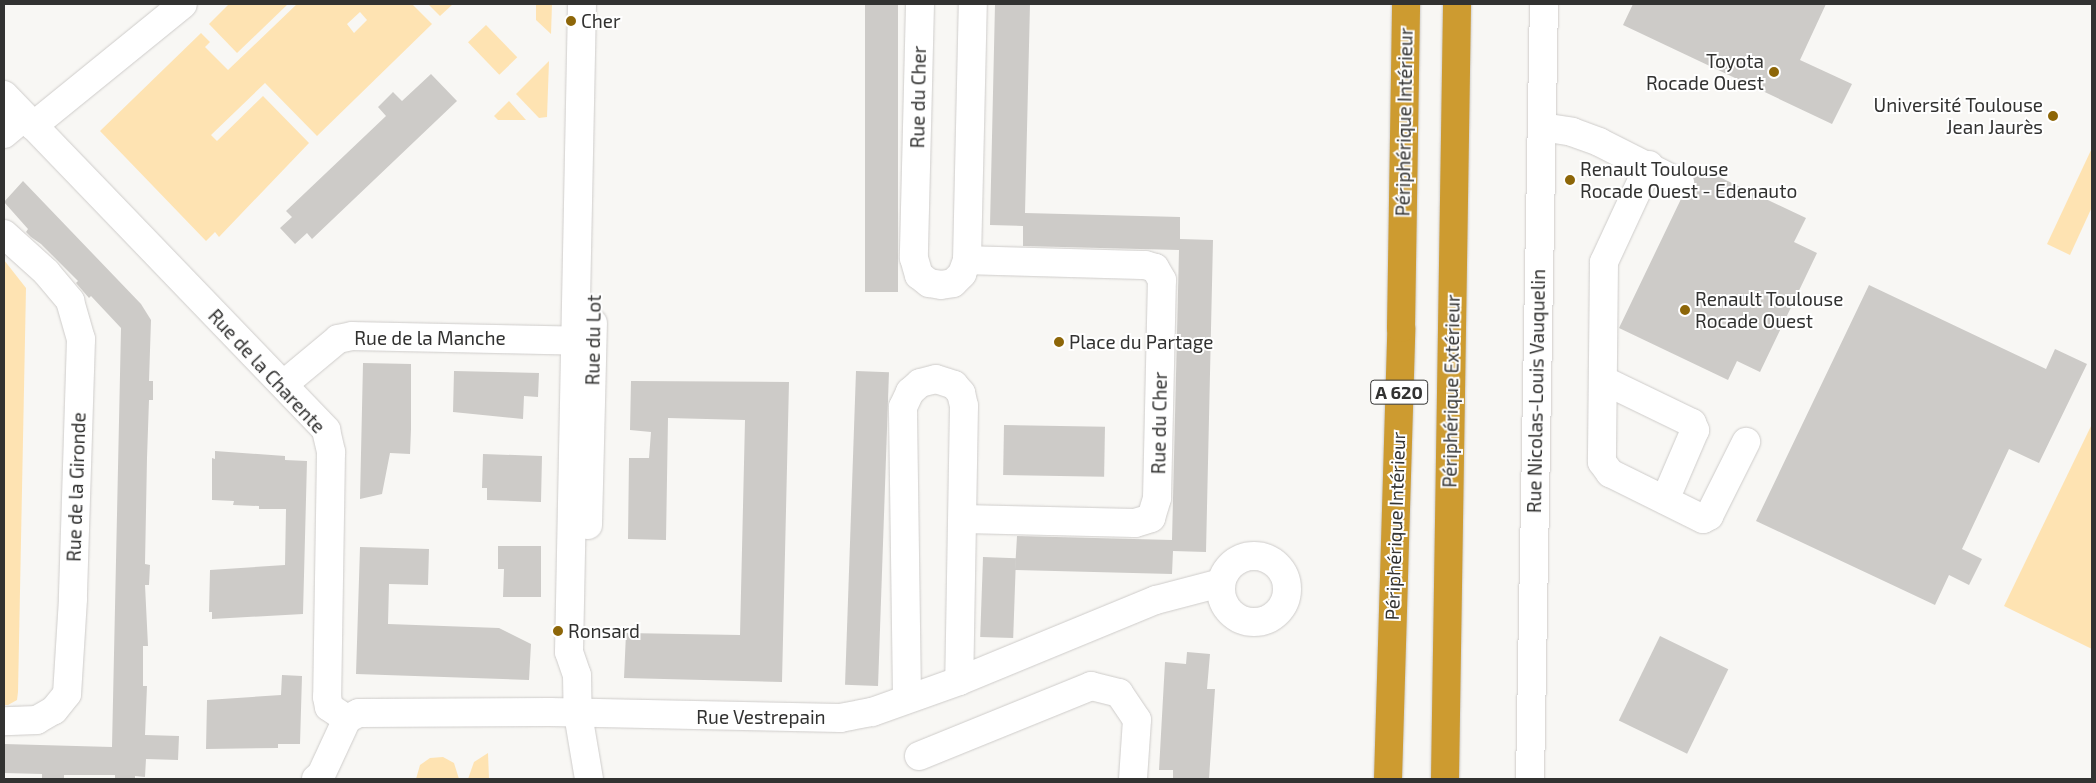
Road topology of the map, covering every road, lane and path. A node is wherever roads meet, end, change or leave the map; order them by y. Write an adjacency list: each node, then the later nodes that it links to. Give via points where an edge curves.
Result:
1 (183, 4): 10 (street)
2 (582, 4): 17 (street, Rue du Lot)
3 (600, 4): 17 (street, Rue du Lot)
4 (920, 4): 16 (street, Rue du Cher, via 914,258 920,275 929,283 941,285 953,283 962,274)
5 (973, 4): 16 (street)
6 (1406, 4): 33 (highway, Périphérique Intérieur / A 620, via 1401,328)
7 (1457, 4): 34 (highway, Périphérique Extérieur / A 620)
8 (1544, 4): 11 (street, Rue Nicolas-Louis Vauquelin)
9 (4, 95): 10 (street, Rue de la Charente)
10 (28, 121): 12 (street); 19 (street, Rue de la Charente)
11 (1542, 127): 13 (street, via 1572,132); 35 (street, Rue Nicolas-Louis Vauquelin)
12 (4, 134)
13 (1649, 165): 14 (street); 18 (street, via 1604,262)
14 (1680, 183)
15 (4, 234): 28 (street, Rue de la Gironde, via 46,272 70,301 81,339 67,694 54,710 37,720)
16 (968, 260): 22 (street, Rue du Cher, via 1145,265 1155,268 1162,280 1162,290 1157,498 1151,518 1135,523)
17 (583, 341): 19 (street, Rue de la Manche, via 352,336 338,339); 26 (street, Rue du Lot, via 591,472 585,579 586,652 577,674)
18 (1603, 380): 21 (street, via 1602,462 1610,473); 21 (street, via 1692,423 1695,430)
19 (284, 384): 27 (street, Rue de la Charente, via 326,430 330,452 327,697 329,707)
20 (1746, 442): 21 (street, via 1709,516 1703,519)
21 (1665, 500)
22 (963, 519): 24 (street); 25 (street, via 964,406 961,393 954,385 936,379 920,383 903,407)
23 (1222, 583): 24 (street, Rue Vestrepain, via 1156,600)
24 (959, 681): 25 (street, Rue Vestrepain)
25 (907, 698): 26 (street, Rue Vestrepain, via 872,712 840,718)
26 (578, 714): 27 (street, Rue Vestrepain, via 386,711 359,713); 31 (street, Rue du Lot)
27 (347, 719): 30 (street, via 321,775)
28 (4, 720)
29 (919, 756): 32 (street, via 1091,686 1119,693 1137,720)
30 (316, 779)
31 (589, 779)
32 (1132, 779)
33 (1388, 779)
34 (1445, 779)
35 (1530, 779)

